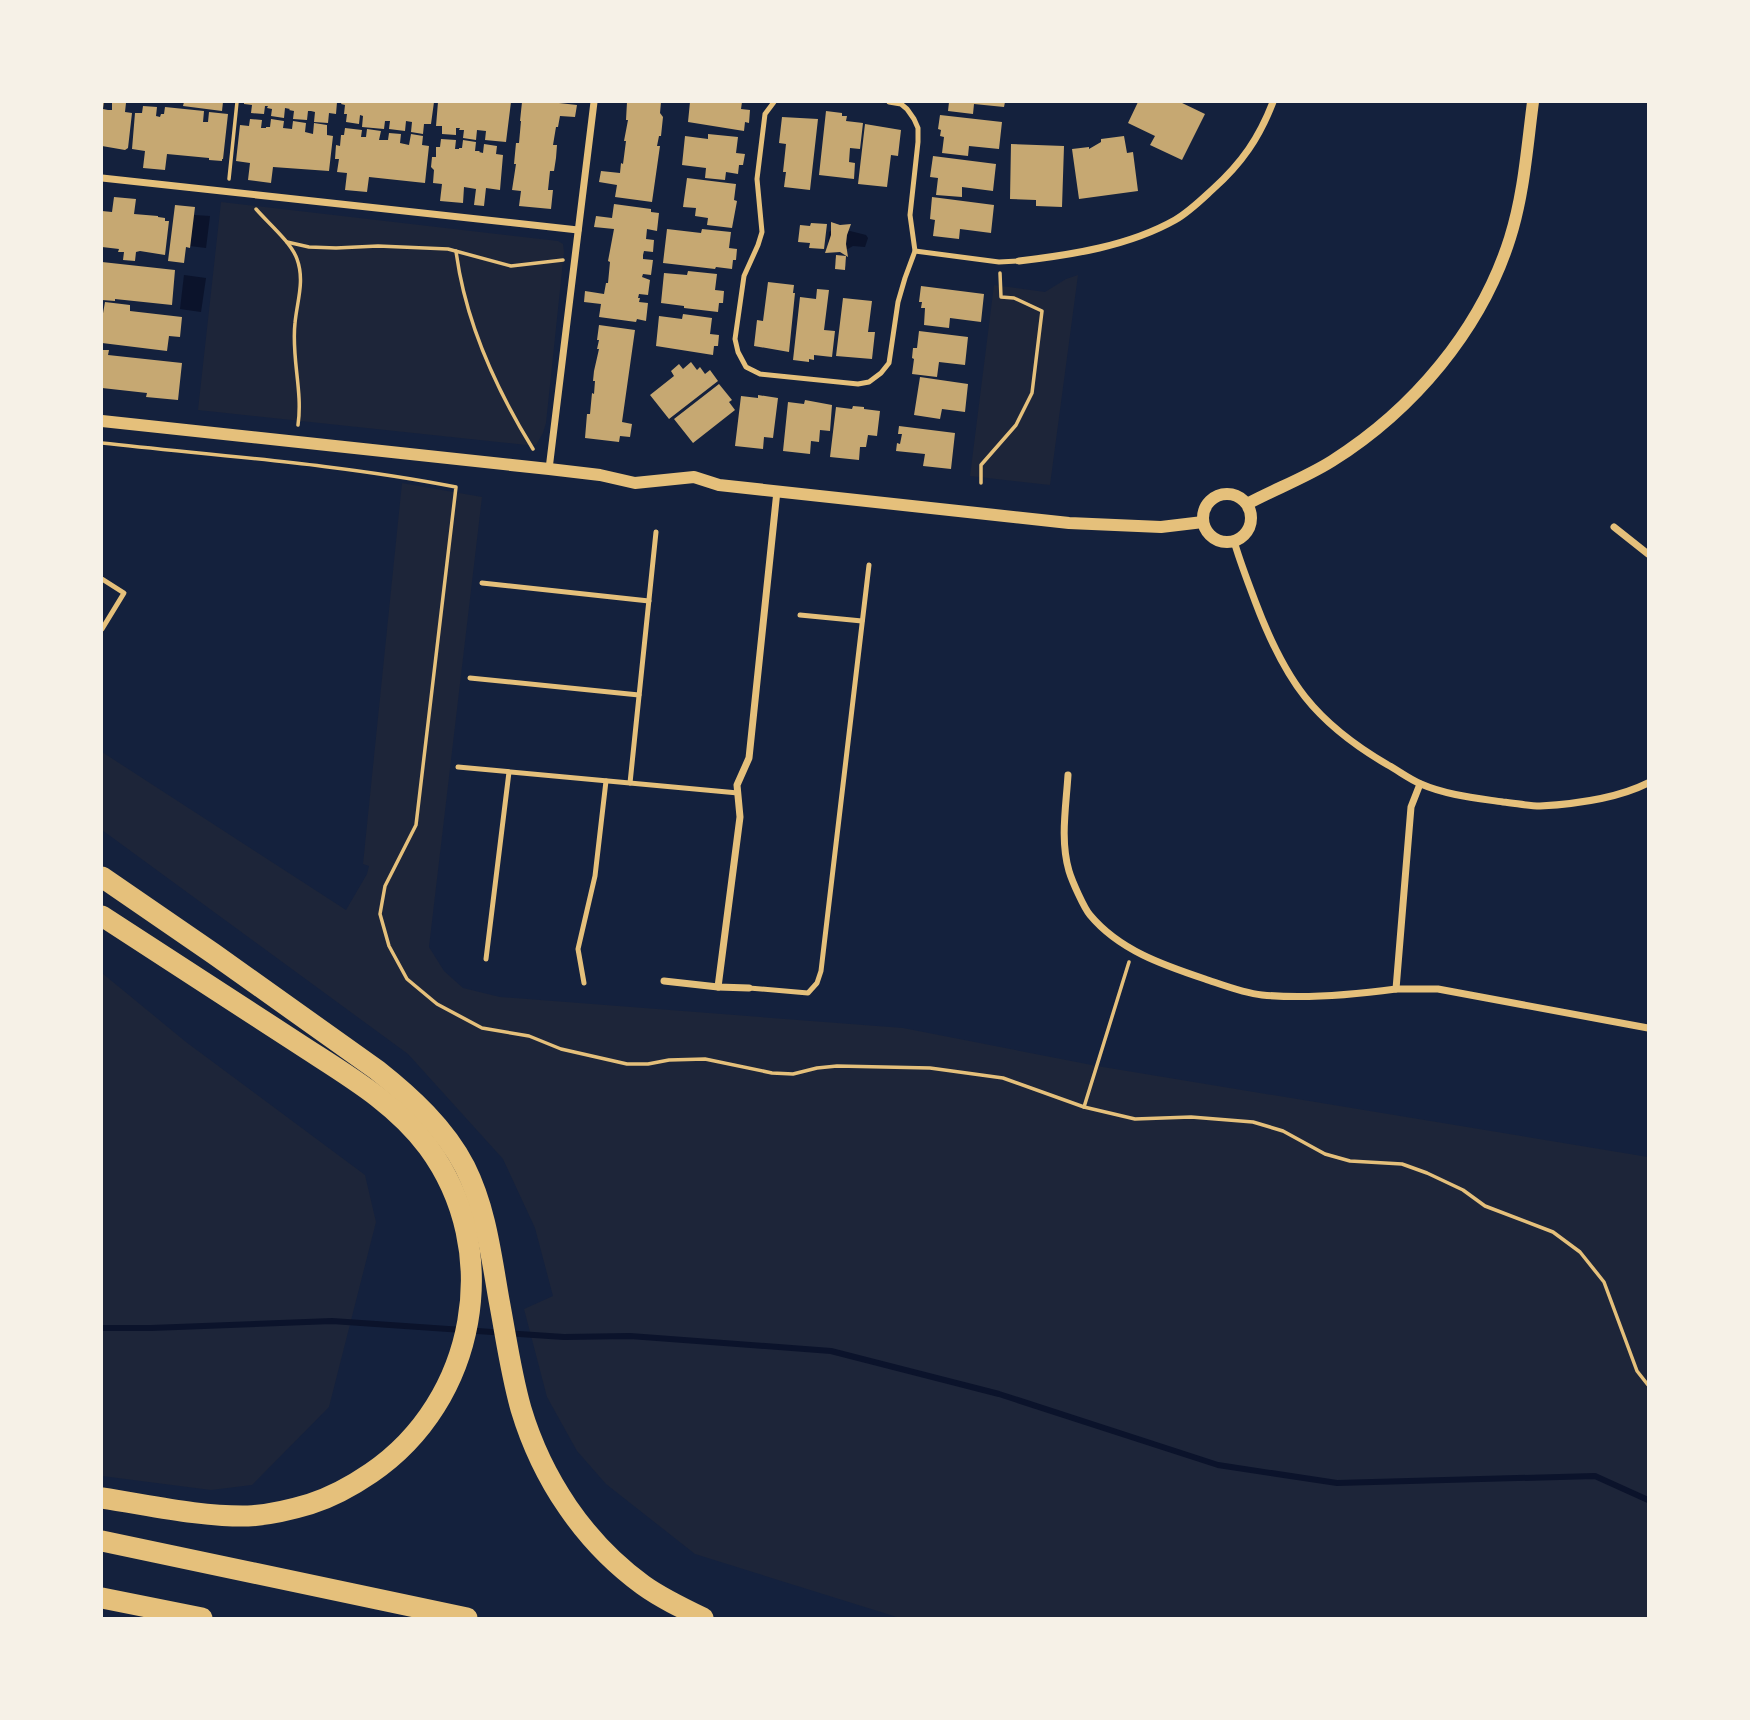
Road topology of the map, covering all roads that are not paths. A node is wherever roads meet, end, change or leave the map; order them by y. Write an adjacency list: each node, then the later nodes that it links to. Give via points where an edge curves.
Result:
1 (594, 102): 7 (street)
2 (774, 102): 8 (lane, via 765,114 757,179 762,232 744,276 735,339 746,367 760,374 869,382 889,363 898,302)
3 (889, 102): 8 (lane, via 907,109 918,128 910,215)
4 (1273, 102): 9 (street, via 1253,145 1231,173 1176,219 1106,246)
5 (1533, 102): 13 (street, via 1520,202 1510,239 1495,278 1457,342 1412,398 1368,437 1314,472)
6 (102, 178): 7 (street)
7 (578, 230): 11 (street)
8 (915, 251): 9 (lane)
9 (1019, 261)
10 (102, 421): 11 (street)
11 (549, 469): 12 (street, via 635,483 694,477 719,485)
12 (777, 491): 14 (street, via 1069,523 1161,527); 35 (street, via 753,722)
13 (1247, 504): 14 (street, via 1235,495 1220,495 1208,503); 17 (street, via 1250,526)
14 (1203, 522): 17 (street, via 1217,540)
15 (1614, 527): 18 (street)
16 (656, 532): 22 (lane)
17 (1234, 541): 34 (street, via 1264,627 1295,686 1353,744)
18 (1648, 554)
19 (869, 565): 24 (lane)
20 (102, 579): 25 (lane, via 124,593)
21 (482, 583): 22 (lane)
22 (649, 601): 27 (lane)
23 (800, 615): 24 (lane)
24 (862, 621): 42 (lane, via 817,984 808,993)
25 (102, 629)
26 (470, 678): 27 (lane)
27 (639, 695): 32 (lane)
28 (458, 767): 29 (lane)
29 (509, 772): 31 (lane); 38 (lane)
30 (1069, 775): 43 (street, via 1064,835 1069,871 1088,913 1114,937 1153,961 1260,995 1352,995)
31 (606, 781): 32 (lane); 40 (lane, via 595,876 578,949)
32 (629, 783): 35 (lane)
33 (1648, 783): 34 (street, via 1596,800 1538,806)
34 (1420, 784): 43 (street, via 1411,807)
35 (738, 793): 41 (street, via 740,817)
36 (102, 877): 50 (highway, via 377,1070 423,1110 464,1165 477,1194 522,1411 535,1447 568,1509 628,1573)
37 (102, 916): 45 (highway, via 384,1100 409,1123 429,1148 454,1195 463,1219 472,1277 462,1348 438,1404 405,1446 360,1481 312,1504 250,1516)
38 (486, 959)
39 (664, 981): 41 (street)
40 (584, 983)
41 (718, 987): 42 (street)
42 (749, 988)
43 (1396, 989): 44 (street, via 1438,989)
44 (1648, 1028)
45 (102, 1498)
46 (102, 1541): 49 (highway)
47 (102, 1598): 48 (highway)
48 (202, 1619)
49 (467, 1619)
50 (702, 1619)

